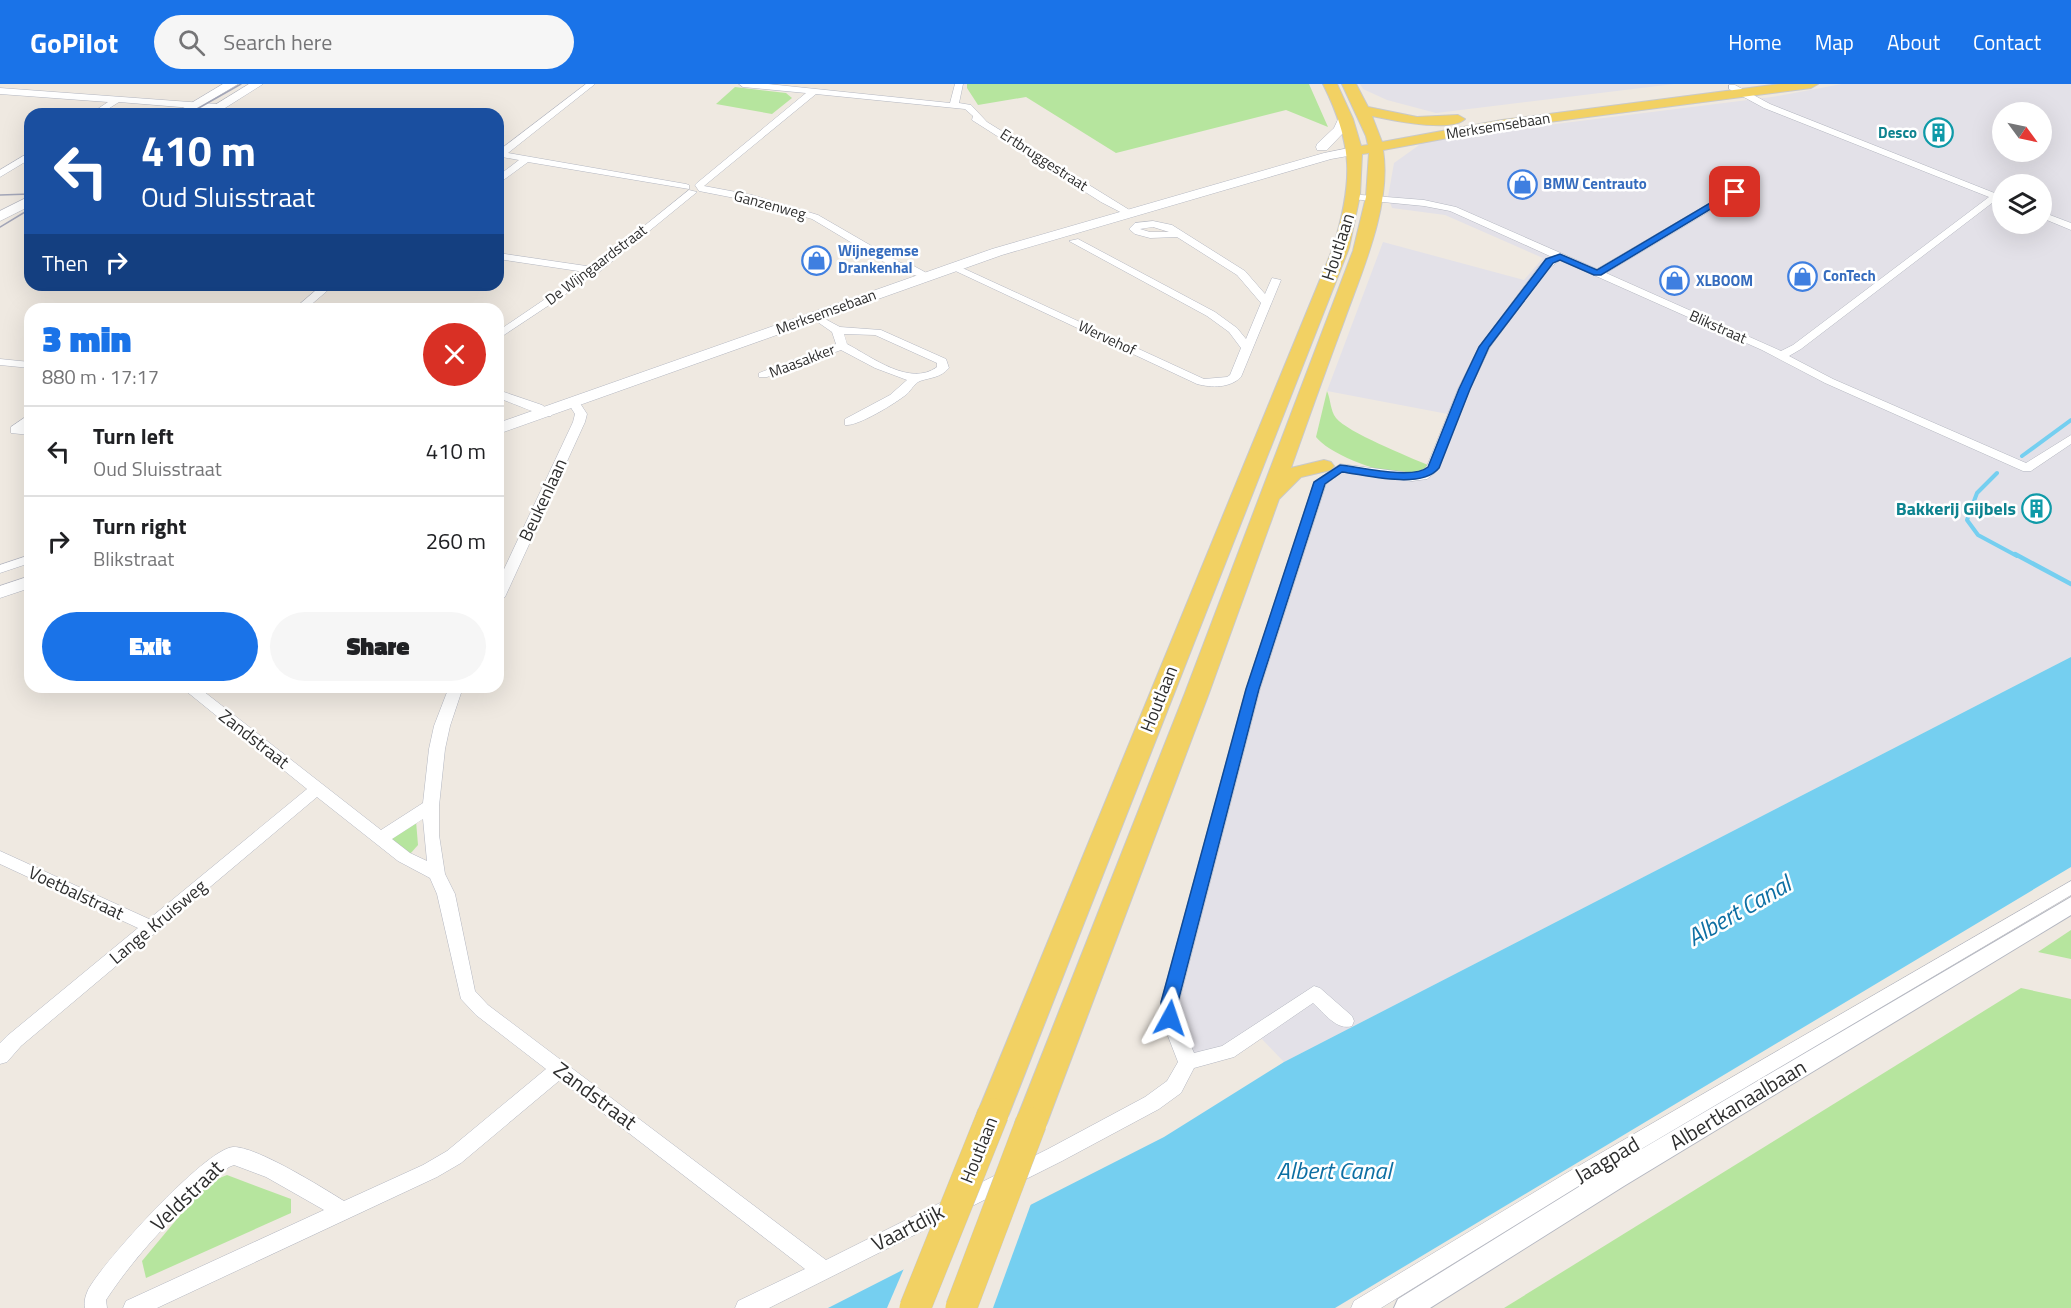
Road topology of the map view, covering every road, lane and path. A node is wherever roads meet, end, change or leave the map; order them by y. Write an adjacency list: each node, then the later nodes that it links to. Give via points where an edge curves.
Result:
1 (232, 84): 14 (main road)
2 (257, 84): 16 (main road)
3 (591, 84): 26 (street)
4 (743, 84): 10 (street)
5 (959, 84): 15 (street)
6 (1330, 84): 20 (main road, Houtlaan)
7 (1349, 84): 19 (main road, Houtlaan)
8 (1760, 84): 11 (main road, Merksemsebaan)
9 (1811, 84): 11 (main road, Merksemsebaan)
10 (814, 91): 15 (street); 34 (street, De Wijngaardstraat)
11 (1737, 91): 21 (main road, Merksemsebaan); 22 (main road, Merksemsebaan); 37 (street)
12 (0, 92): 13 (street)
13 (118, 99): 14 (street); 17 (street)
14 (196, 105): 16 (street); 18 (main road)
15 (956, 106): 41 (street, Ertbruggestraat, via 1104,200 1106,207)
16 (217, 107)
17 (104, 108)
18 (190, 108)
19 (1362, 110): 21 (main road, via 1417,121); 23 (main road, Houtlaan)
20 (1345, 116): 24 (main road, Houtlaan); 25 (main road, via 1340,129)
21 (1490, 117): 23 (main road, Merksemsebaan)
22 (1415, 140): 23 (main road, Merksemsebaan); 31 (main road)
23 (1374, 142): 24 (main road, Merksemsebaan); 31 (main road, Houtlaan)
24 (1353, 146): 25 (main road, Merksemsebaan); 30 (main road, Merksemsebaan); 35 (main road, Houtlaan)
25 (1322, 147): 38 (main road, Merksemsebaan, via 1244,172)
26 (504, 151)
27 (504, 154): 28 (street, Ganzenweg)
28 (527, 158): 33 (street); 34 (street, Ganzenweg)
29 (24, 159): 32 (street)
30 (1305, 162): 35 (main road, via 1334,166); 38 (main road, Merksemsebaan)
31 (1375, 171): 35 (main road, Houtlaan)
32 (0, 174)
33 (504, 176)
34 (695, 188): 52 (street, De Wijngaardstraat); 54 (street, Ganzenweg, via 752,198 815,217 898,266 899,272)
35 (1359, 189): 49 (street, Blikstraat, via 1443,206); 76 (main road, Houtlaan, via 1361,251); 104 (main road, Houtlaan, bridge, via 1341,248)
36 (1735, 192): 53 (street)
37 (1992, 195)
38 (1192, 196): 41 (main road, Merksemsebaan)
39 (1992, 200): 64 (street, via 1797,348)
40 (24, 203): 42 (main road)
41 (1125, 215): 51 (main road, Merksemsebaan)
42 (0, 217)
43 (24, 219): 46 (main road)
44 (2052, 219): 45 (street)
45 (2071, 227)
46 (0, 233)
47 (1179, 234): 58 (street, via 1241,273)
48 (1074, 241): 63 (street, via 1211,314 1233,330)
49 (1560, 256): 53 (street, Blikstraat); 78 (street, via 1544,267 1485,347 1433,468 1423,476 1412,477)
50 (504, 257): 52 (street)
51 (952, 267): 54 (main road, Merksemsebaan); 63 (street, Wervehof, via 1211,384 1235,377)
52 (596, 270): 61 (street, De Wijngaardstraat)
53 (1598, 273): 64 (street, Blikstraat)
54 (920, 279): 59 (main road, Merksemsebaan)
55 (1276, 280): 58 (street, Wervehof)
56 (322, 291): 57 (street)
57 (306, 303)
58 (1266, 303): 63 (street, Wervehof)
59 (814, 316): 60 (street, Maasakker); 70 (main road, Merksemsebaan)
60 (837, 330): 62 (street, Maasakker); 68 (street, Maasakker, via 877,332 944,362 934,376)
61 (504, 332)
62 (842, 346): 67 (street, Maasakker); 68 (street, Maasakker)
63 (1247, 348)
64 (1780, 356): 77 (street, Blikstraat, via 2027,468)
65 (0, 362): 66 (street)
66 (24, 364)
67 (763, 375)
68 (914, 379): 72 (street, via 898,395)
69 (504, 396): 71 (street, via 541,407)
70 (574, 404): 71 (main road, Merksemsebaan); 83 (street, Beukenlaan, via 581,414 579,422)
71 (547, 413): 74 (main road, Merksemsebaan)
72 (849, 422)
73 (24, 423): 75 (street, via 15,430)
74 (504, 427)
75 (24, 431)
76 (1292, 432): 78 (main road, via 1305,455); 79 (main road, Houtlaan)
77 (2071, 440)
78 (1332, 467): 79 (main road, via 1294,472); 97 (street, via 1320,482 1253,689 1170,1002 1170,1018)
79 (1267, 500): 105 (main road, Houtlaan, bridge)
80 (24, 560): 81 (street)
81 (2, 565)
82 (24, 584): 84 (main road)
83 (504, 584)
84 (0, 592)
85 (196, 693): 87 (street, Zandstraat)
86 (454, 693): 88 (street, via 438,742)
87 (317, 789): 89 (street, Zandstraat); 94 (street, Lange Kruisweg)
88 (431, 806): 89 (street); 91 (street, Zandstraat)
89 (380, 839): 91 (street, Zandstraat)
90 (0, 857): 94 (street, Voetbalstraat)
91 (437, 874): 98 (street, Zandstraat, via 446,894 467,994 482,1010)
92 (2071, 887): 106 (street, Jaagpad, via 1570,1181)
93 (2071, 905): 107 (street, Albertkanaalbaan, via 1615,1178)
94 (151, 927): 96 (street, Lange Kruisweg)
95 (1345, 1021): 97 (street, via 1314,993 1227,1052)
96 (0, 1056)
97 (1188, 1062): 100 (street, Vaartdijk, via 1174,1087 1133,1113)
98 (560, 1069): 99 (street, via 454,1157); 100 (street, Zandstraat)
99 (343, 1211): 101 (street, Veldstraat, via 260,1166 231,1156 220,1160 110,1275 95,1297); 102 (street)
100 (824, 1271): 103 (street, Vaartdijk)
101 (96, 1308)
102 (134, 1308)
103 (746, 1308)
104 (915, 1308)
105 (962, 1308)
106 (1362, 1308)
107 (1407, 1308)

